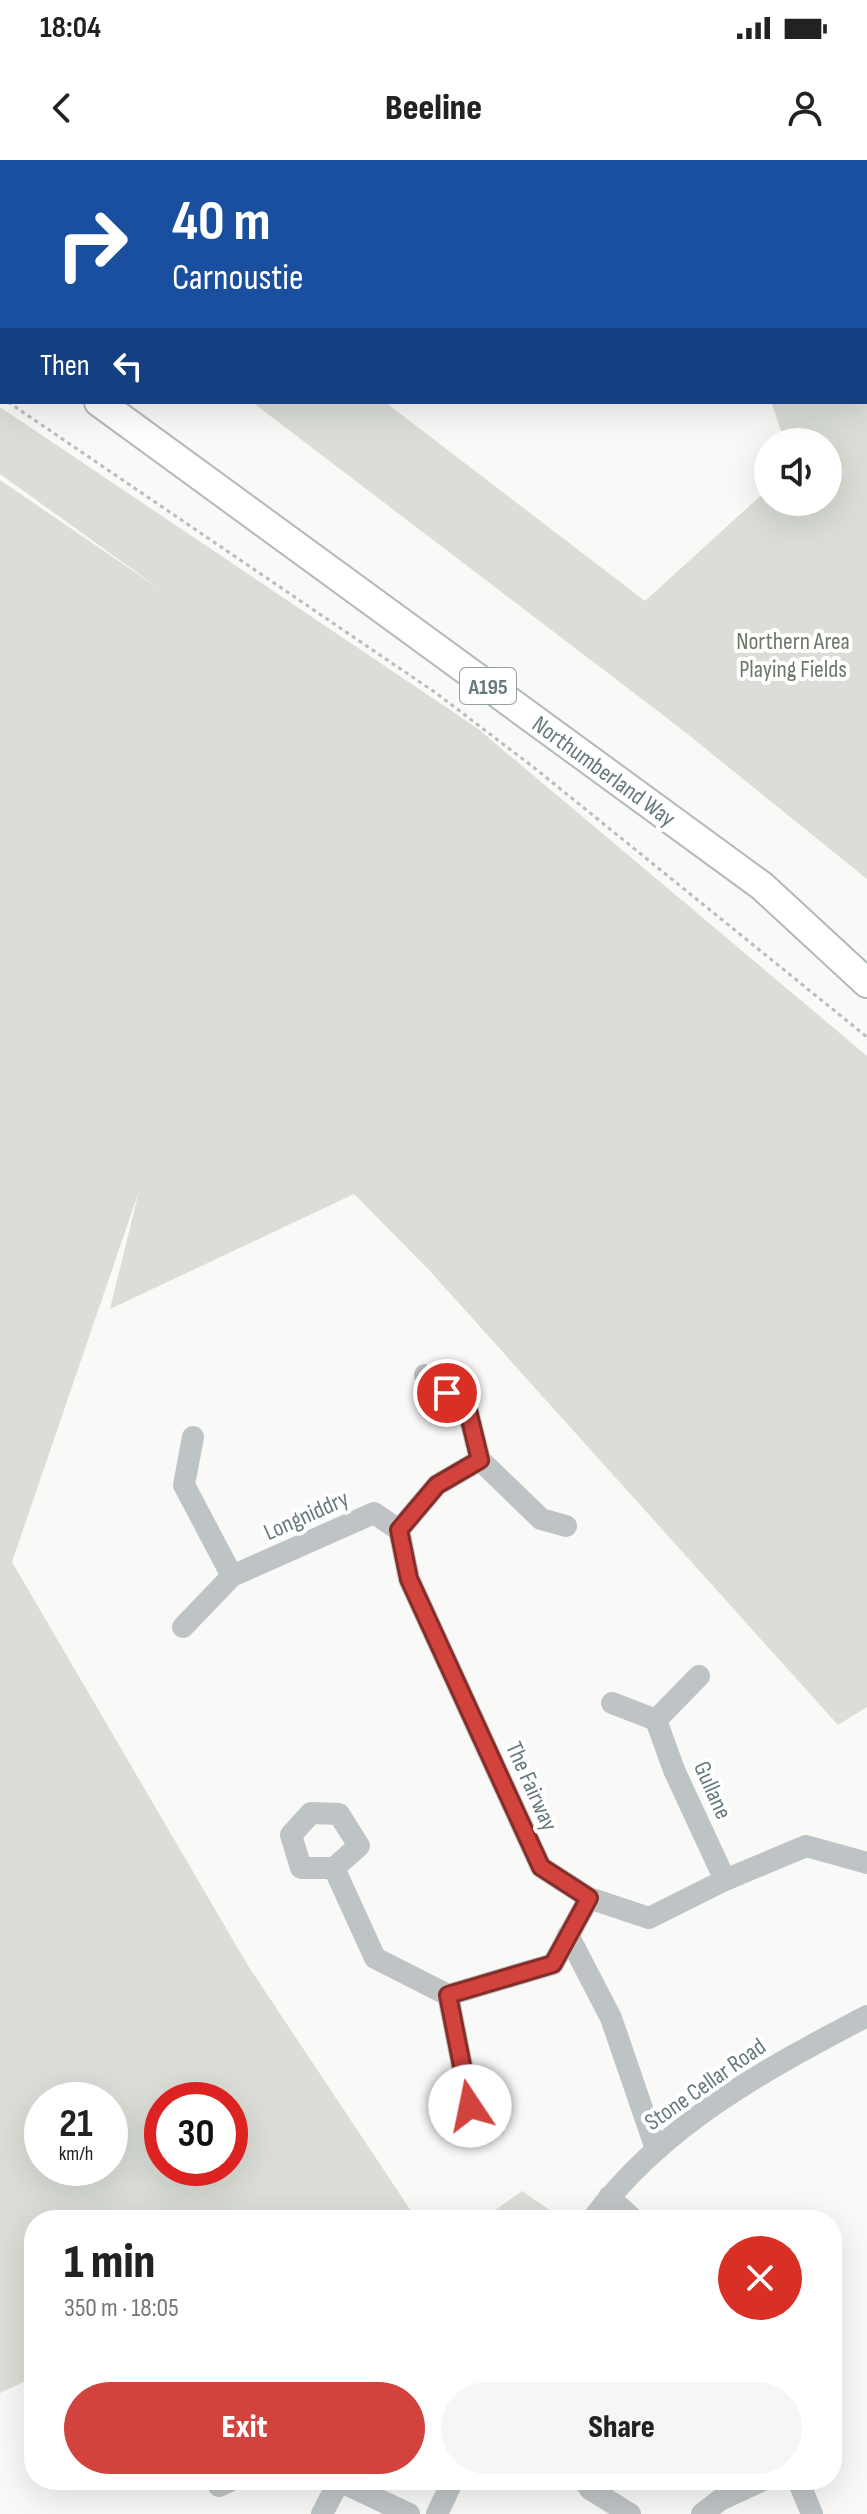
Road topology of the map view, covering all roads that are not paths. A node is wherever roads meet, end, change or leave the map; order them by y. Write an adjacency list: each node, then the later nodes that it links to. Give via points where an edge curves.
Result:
1 (102, 404): 2 (main road, Northumberland Way / A195, via 762,886)
2 (867, 983)
3 (425, 1375): 5 (street, via 468,1411)
4 (193, 1437): 8 (street, via 175,1485)
5 (480, 1460): 6 (street, via 541,1519); 7 (street, via 437,1485)
6 (566, 1526)
7 (399, 1530): 8 (street, Longniddry, via 374,1513); 16 (street, The Fairway, via 409,1579 541,1867)
8 (232, 1576): 9 (street, Longniddry)
9 (183, 1627)
10 (699, 1676): 12 (street)
11 (612, 1703): 12 (street)
12 (656, 1720): 15 (street, Gullane)
13 (867, 1863): 15 (street, The Fairway, via 806,1846)
14 (334, 1868): 18 (street, via 375,1958)
15 (725, 1880): 16 (street, The Fairway, via 649,1918)
16 (589, 1898): 17 (street)
17 (568, 1935): 18 (street, via 553,1964); 21 (street, via 611,2018)
18 (448, 1995): 20 (street)
19 (867, 2016): 21 (street, Stone Cellar Road, via 719,2100)
20 (470, 2106)
21 (656, 2149): 22 (street, Stone Cellar Road)
22 (609, 2197): 23 (street, Stone Cellar Road); 24 (street)
23 (599, 2210)
24 (623, 2210)
25 (334, 2490): 31 (street)
26 (357, 2490): 32 (street)
27 (448, 2490): 33 (street)
28 (592, 2490): 34 (street)
29 (742, 2490): 35 (street)
30 (802, 2490): 36 (street)
31 (322, 2514)
32 (409, 2514)
33 (437, 2514)
34 (630, 2514)
35 (702, 2514)
36 (812, 2514)

